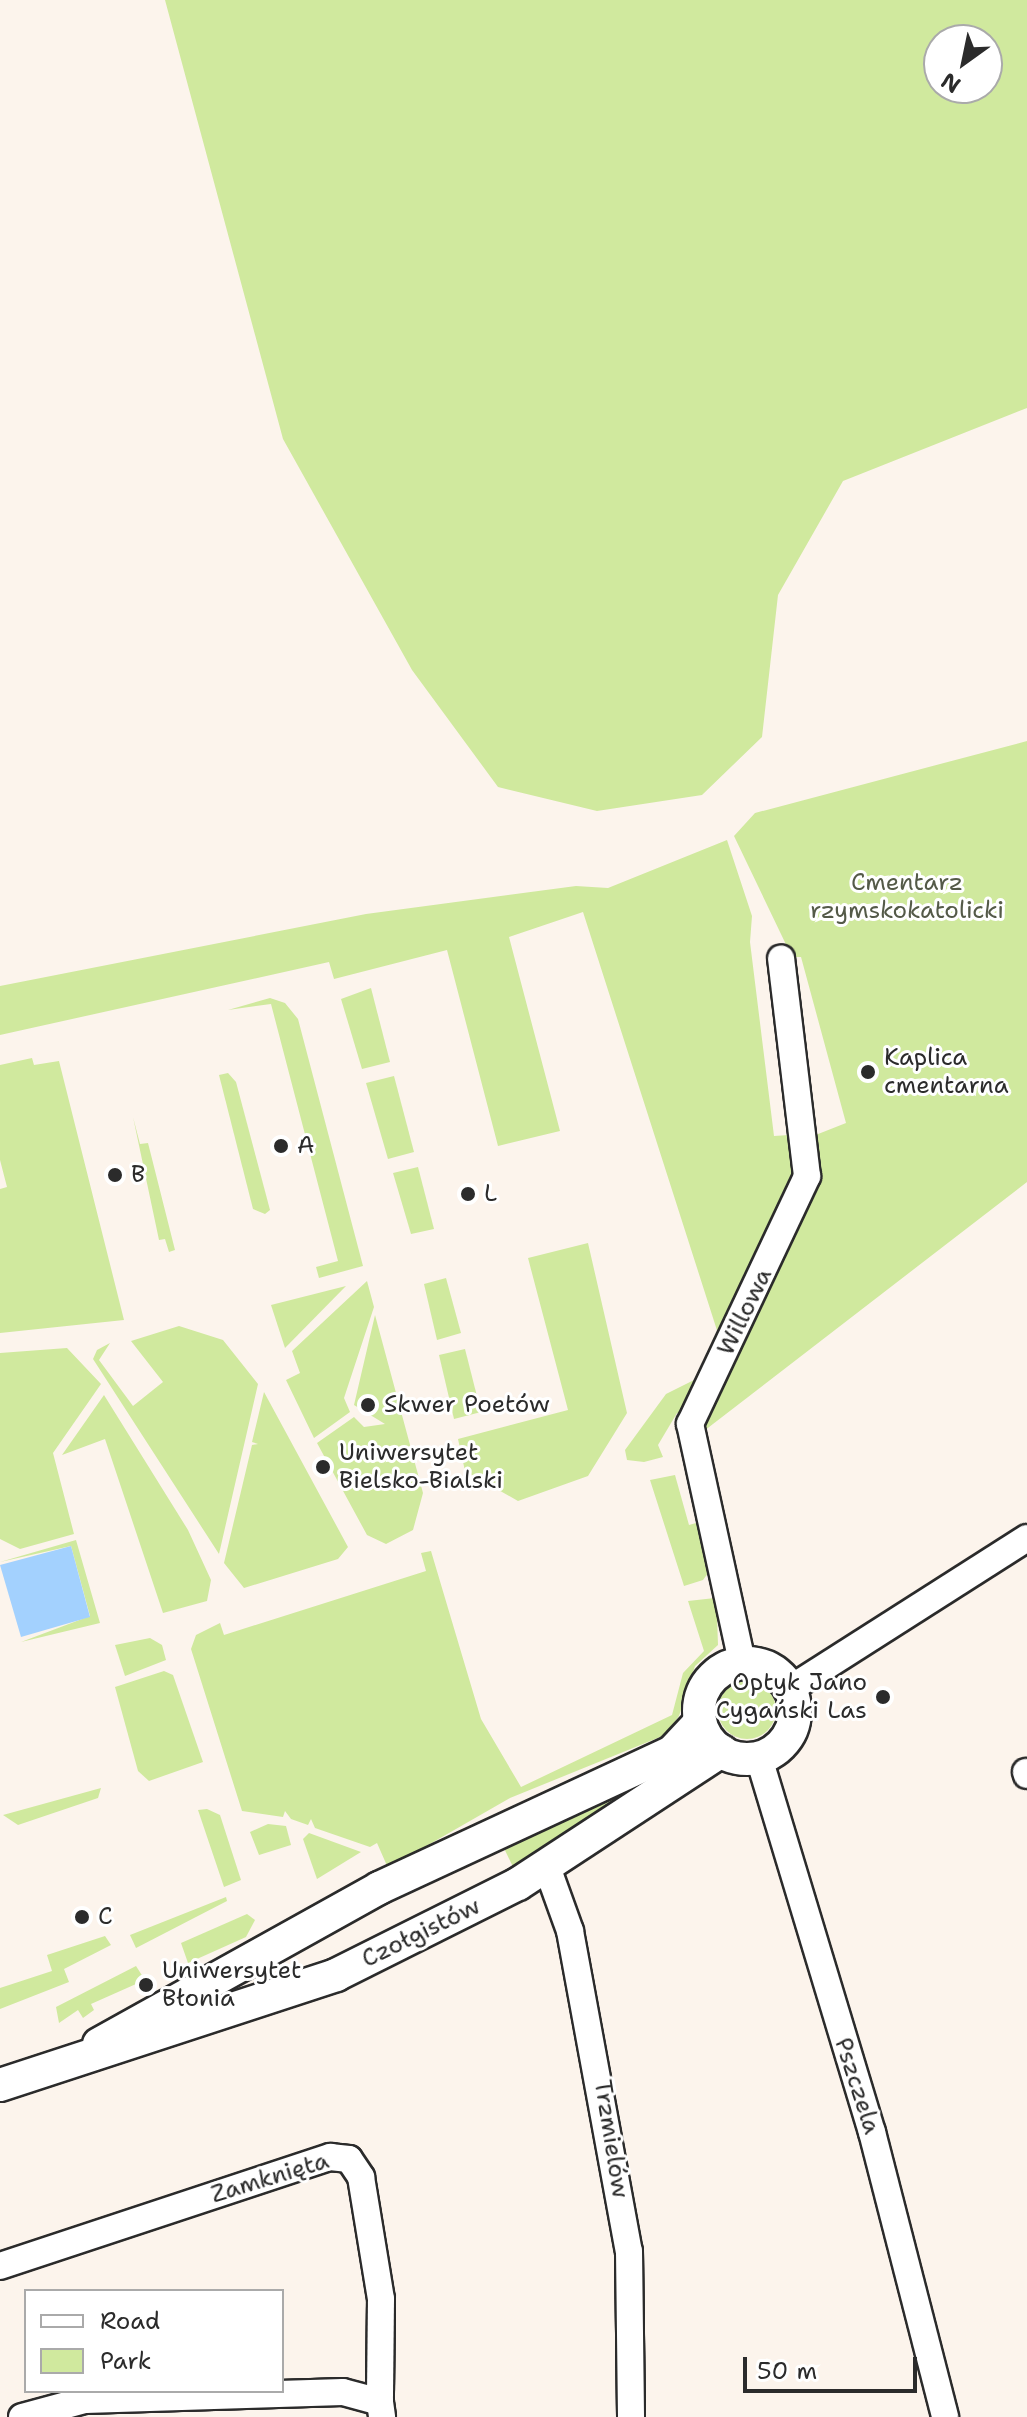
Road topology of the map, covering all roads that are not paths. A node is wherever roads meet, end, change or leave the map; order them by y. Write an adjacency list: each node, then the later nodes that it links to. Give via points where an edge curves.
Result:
1 (781, 959): 3 (street, Willowa, via 807,1176 690,1424 724,1557)
2 (1027, 1538): 4 (street)
3 (742, 1662): 4 (street, via 770,1668); 5 (street, via 709,1680 699,1703)
4 (790, 1689): 7 (street, via 792,1727 785,1741)
5 (700, 1722): 6 (street); 9 (street, Czołgistów, via 672,1752 310,1923 108,2034)
6 (721, 1751): 7 (street); 8 (street, Czołgistów)
7 (759, 1758): 15 (street, Pszczela, via 872,2132)
8 (547, 1867): 9 (street, Czołgistów, via 304,1988); 14 (street, Trzmielów, via 574,1946 629,2251)
9 (91, 2052): 10 (street, Czołgistów)
10 (0, 2085)
11 (0, 2266): 12 (street, Zamknięta, via 330,2157 349,2159 361,2177 381,2299)
12 (381, 2409): 13 (street, via 343,2392 85,2400)
13 (22, 2417)
14 (631, 2417)
15 (945, 2417)

